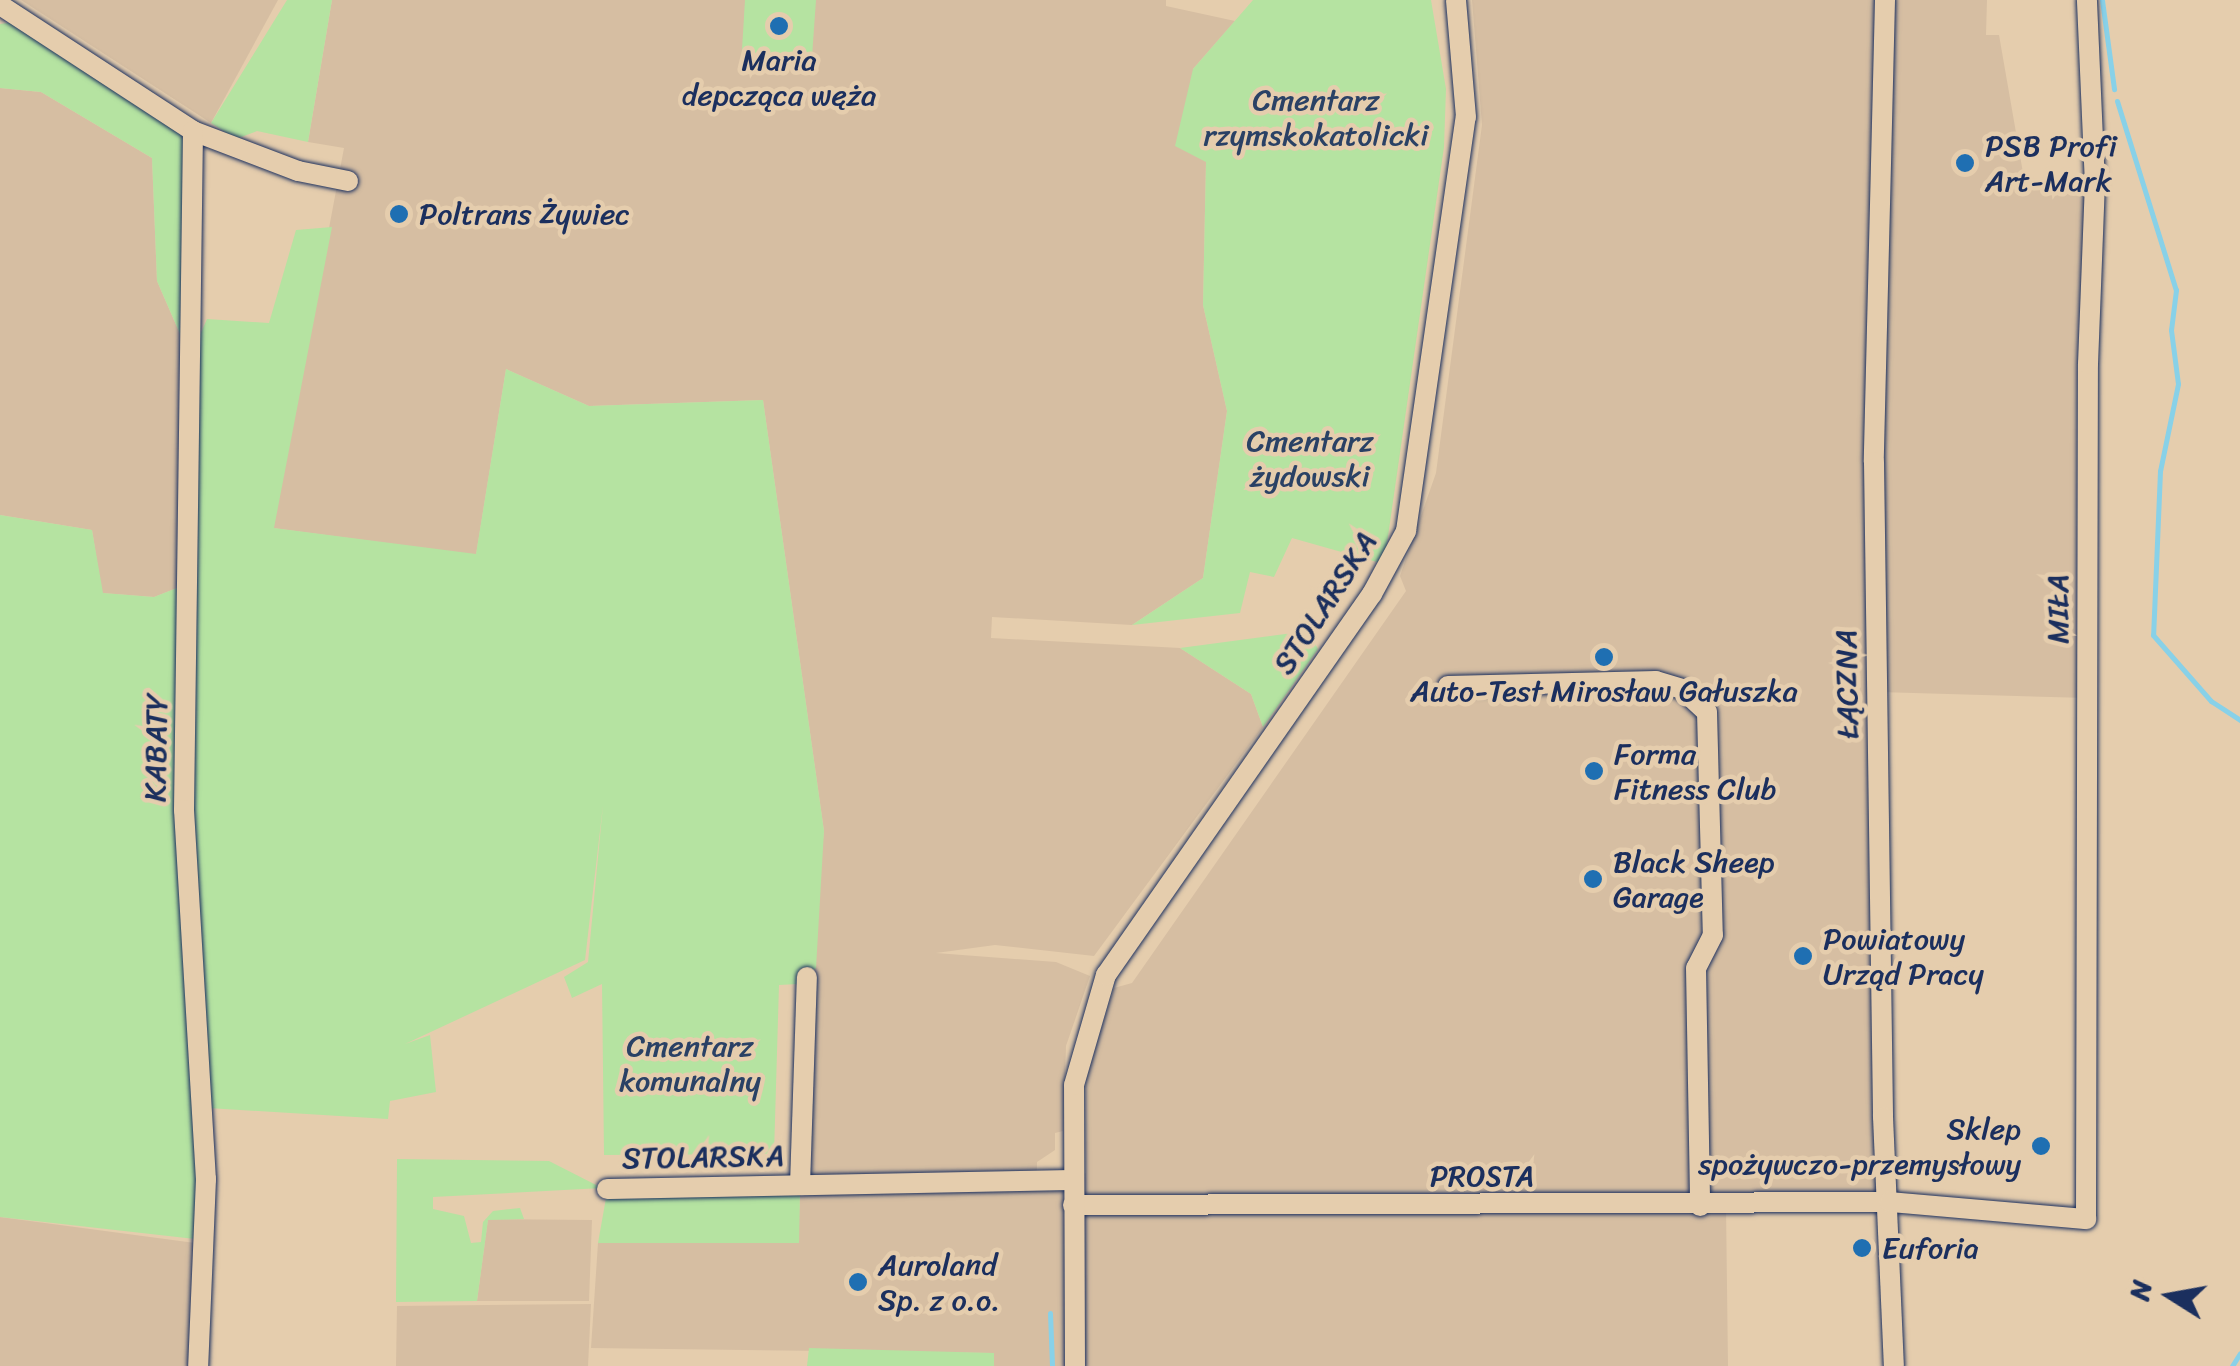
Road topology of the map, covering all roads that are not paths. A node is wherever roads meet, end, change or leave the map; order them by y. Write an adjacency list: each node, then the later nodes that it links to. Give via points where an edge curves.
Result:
1 (1456, 0): 9 (street, STOLARSKA, via 1466,117 1406,530 1372,594 1106,975 1074,1085)
2 (1885, 0): 12 (street, ŁĄCZNA, via 1874,462 1882,1098)
3 (2087, 0): 15 (street, MIŁA, via 2095,185 2088,364)
4 (0, 5): 5 (street)
5 (193, 130): 6 (street, via 298,171); 16 (street, KABATY, via 184,810 206,1179)
6 (348, 181)
7 (1448, 686): 14 (street, via 1656,681 1682,690 1706,712 1714,936 1696,968)
8 (807, 977): 10 (street, STOLARSKA)
9 (1074, 1180): 10 (street, STOLARSKA); 13 (street, STOLARSKA)
10 (800, 1185): 11 (street, STOLARSKA)
11 (606, 1189)
12 (1890, 1202): 14 (street, PROSTA); 15 (street, PROSTA); 18 (street, ŁĄCZNA)
13 (1073, 1204): 14 (street, PROSTA); 17 (street, STOLARSKA)
14 (1700, 1206)
15 (2086, 1220)
16 (198, 1366)
17 (1075, 1366)
18 (1894, 1366)

